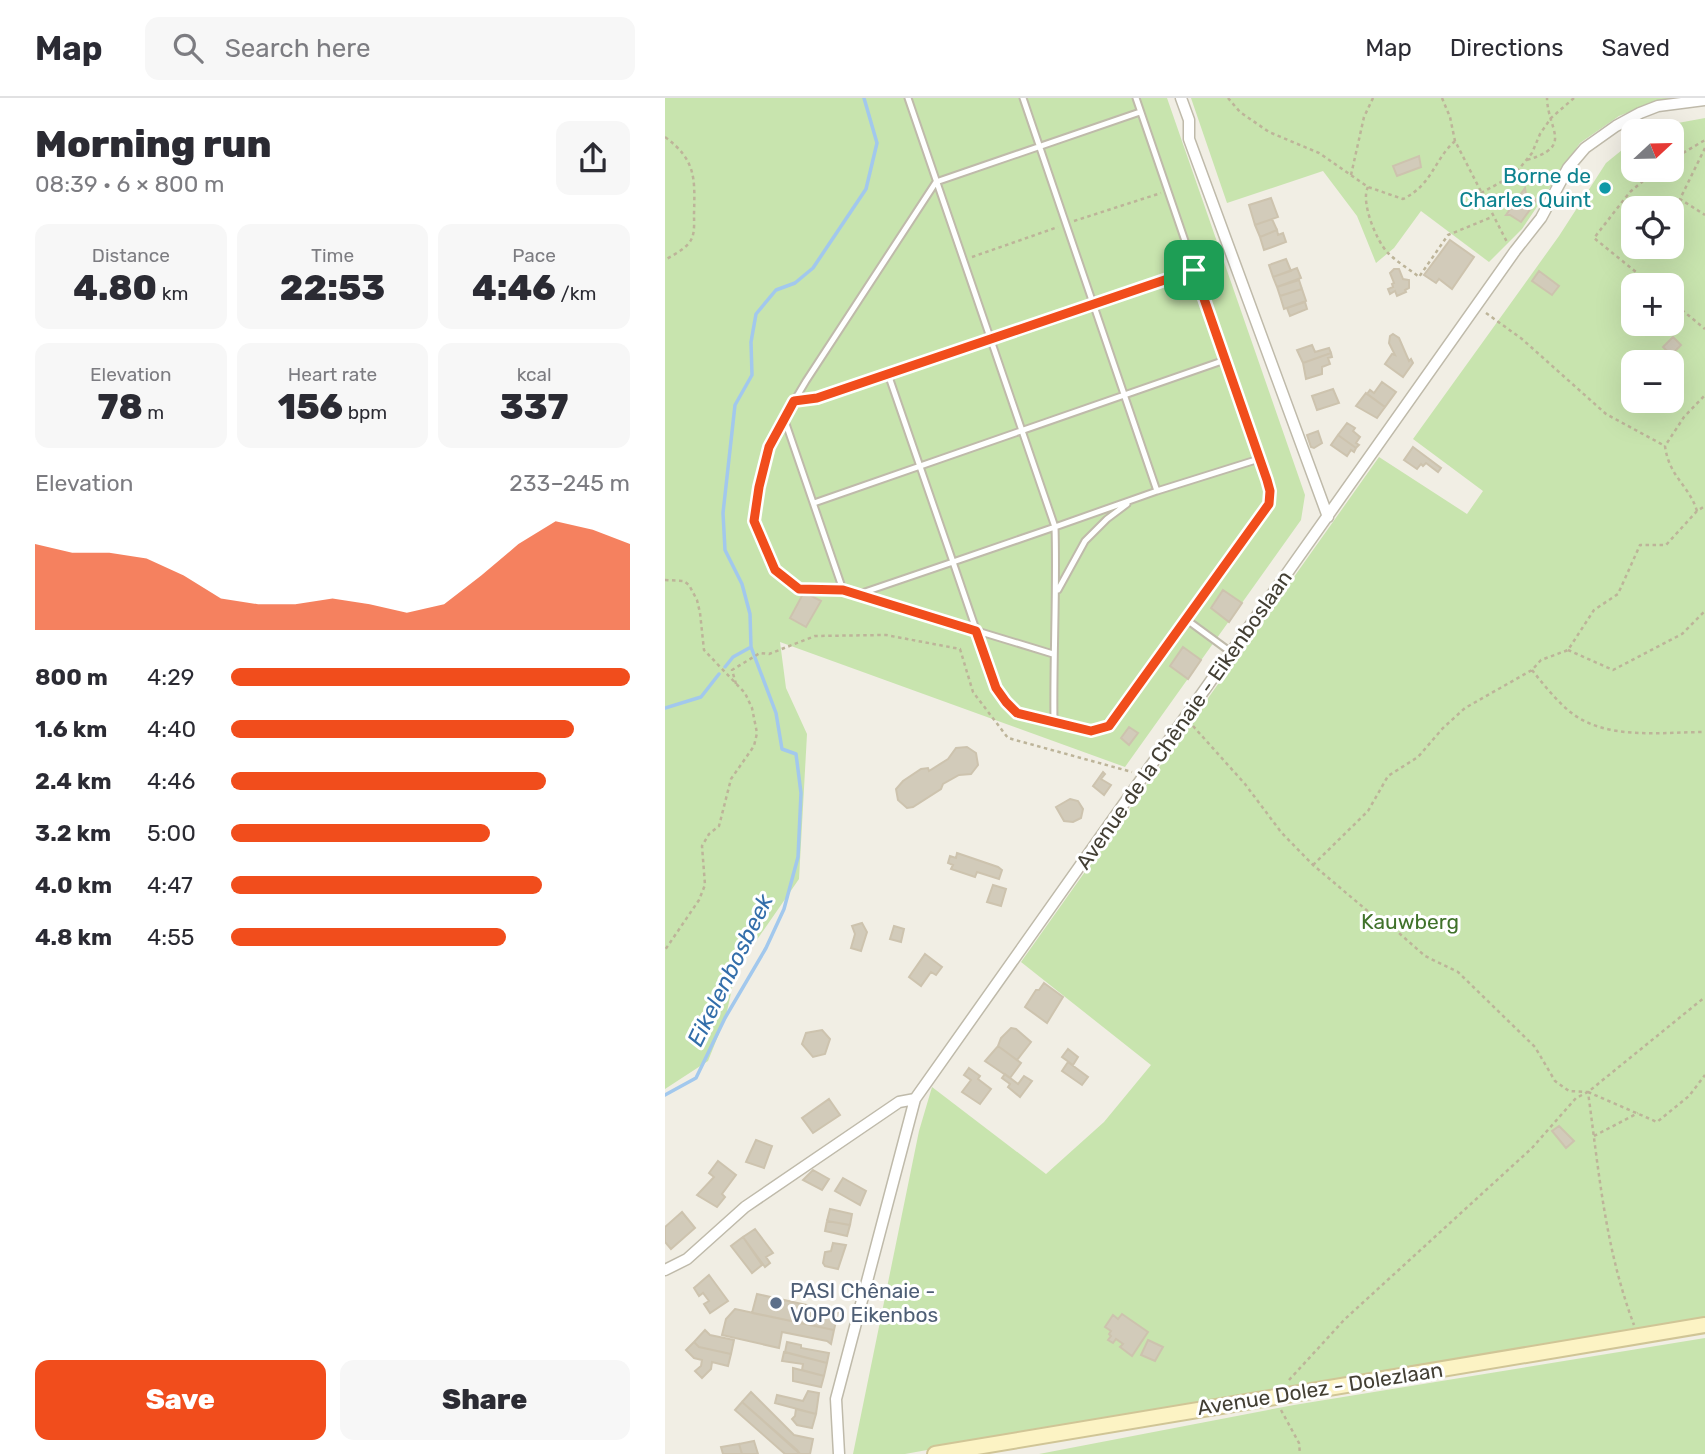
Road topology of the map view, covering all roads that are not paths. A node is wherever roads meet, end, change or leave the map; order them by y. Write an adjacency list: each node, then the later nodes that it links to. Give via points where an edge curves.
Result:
1 (908, 98): 8 (lane)
2 (1023, 98): 7 (lane)
3 (1136, 98): 6 (lane)
4 (1181, 98): 23 (street, via 1189,120 1189,139)
5 (1705, 100): 23 (street, Avenue de la Chênaie - Eikenboslaan, via 1640,113 1585,148 1541,218)
6 (1140, 112): 7 (lane); 9 (lane)
7 (1039, 146): 8 (lane); 10 (lane)
8 (936, 182): 11 (lane); 15 (lane)
9 (1194, 270): 10 (lane); 12 (lane)
10 (1093, 304): 11 (lane); 14 (lane)
11 (991, 338): 13 (lane); 17 (lane)
12 (1225, 360): 14 (lane); 18 (lane)
13 (888, 374): 15 (lane); 19 (lane)
14 (1124, 395): 17 (lane); 20 (lane)
15 (794, 401): 16 (lane)
16 (785, 418): 22 (lane); 26 (lane, via 769,447 754,521 775,570 799,589)
17 (1022, 429): 19 (lane); 24 (lane)
18 (1259, 459): 20 (lane); 29 (lane, via 1270,491 1269,504)
19 (920, 466): 22 (lane); 25 (lane)
20 (1157, 491): 21 (lane)
21 (1133, 500): 24 (lane); 27 (lane, via 1085,541)
22 (814, 503): 26 (lane)
23 (1328, 517): 31 (street, Avenue de la Chênaie - Eikenboslaan)
24 (1055, 527): 25 (lane); 27 (lane)
25 (953, 562): 28 (lane); 30 (lane)
26 (843, 590): 28 (lane)
27 (1057, 593): 32 (lane)
28 (858, 594): 30 (lane)
29 (1187, 620): 31 (lane); 33 (lane, via 1109,726 1091,731)
30 (976, 631): 32 (lane); 33 (lane, via 996,688 1006,702 1017,713)
31 (1232, 653): 34 (street, Avenue de la Chênaie - Eikenboslaan)
32 (1053, 654): 33 (lane)
33 (1053, 722)
34 (915, 1100): 35 (street, via 899,1102 745,1207 687,1259); 37 (street, Avenue de la Chênaie - Eikenboslaan, via 836,1399)
35 (665, 1270)
36 (1705, 1325): 38 (street, Avenue Dolez - Dolezlaan)
37 (839, 1454)
38 (935, 1454)

